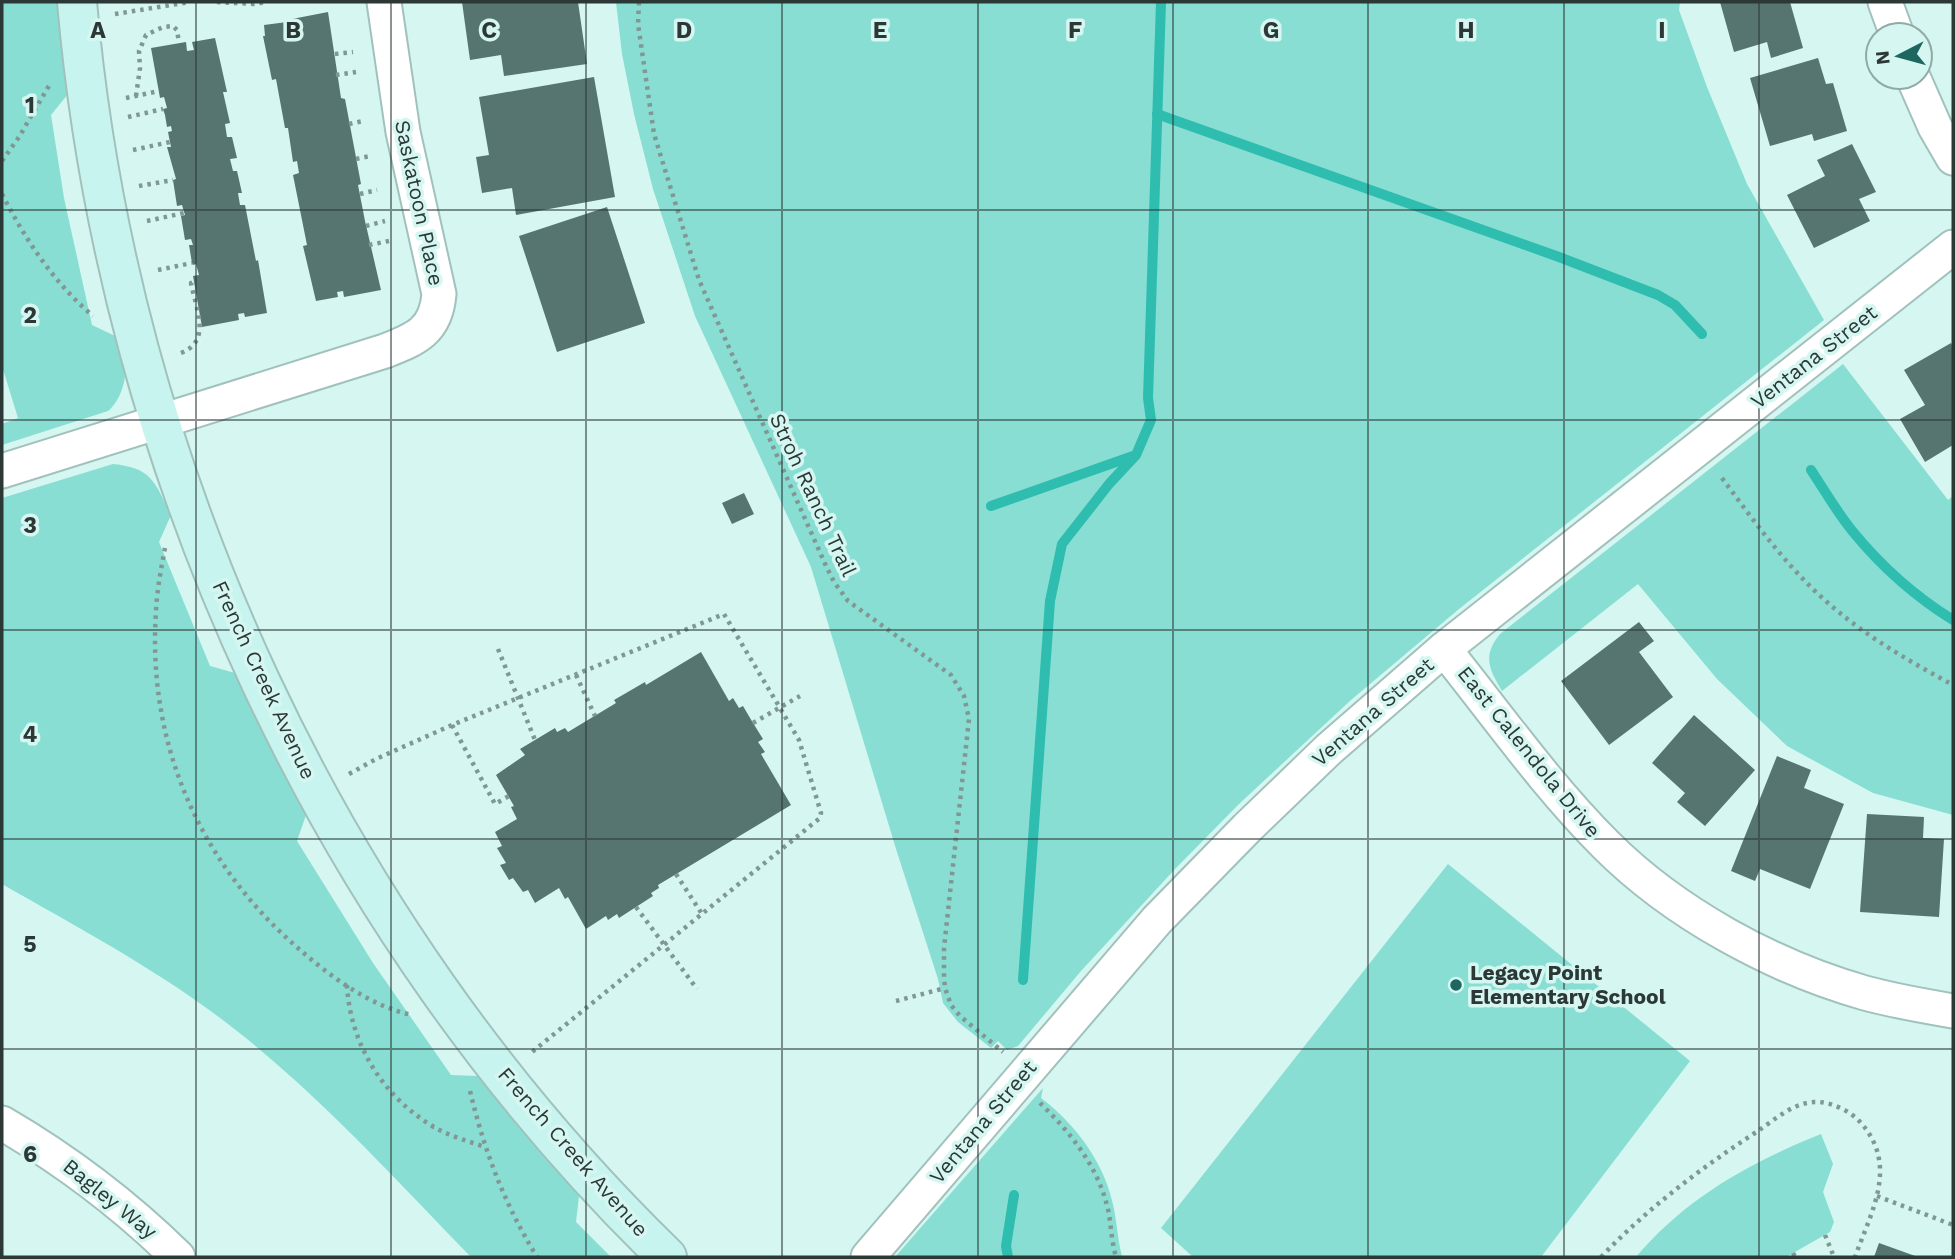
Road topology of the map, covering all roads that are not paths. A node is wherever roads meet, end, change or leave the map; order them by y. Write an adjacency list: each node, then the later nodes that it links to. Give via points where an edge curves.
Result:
1 (77, 2): 8 (street, French Creek Avenue, via 107,217 128,313)
2 (384, 2): 8 (street, Saskatoon Place, via 403,132 443,327 385,351)
3 (1885, 2): 4 (street)
4 (1892, 21)
5 (1919, 91): 6 (street)
6 (1953, 158)
7 (1953, 247): 10 (street, Ventana Street)
8 (160, 421): 9 (street, Saskatoon Place); 14 (street, French Creek Avenue, via 202,546 235,625 344,841 478,1043 587,1174)
9 (2, 471)
10 (1444, 649): 11 (street, East Calendola Drive, via 1586,824 1623,862 1665,894 1724,933 1797,969 1863,993); 15 (street, Ventana Street, via 1329,749 1193,883)
11 (1953, 1011)
12 (2, 1123): 13 (street, Bagley Way, via 110,1195)
13 (178, 1257)
14 (667, 1257)
15 (868, 1257)

